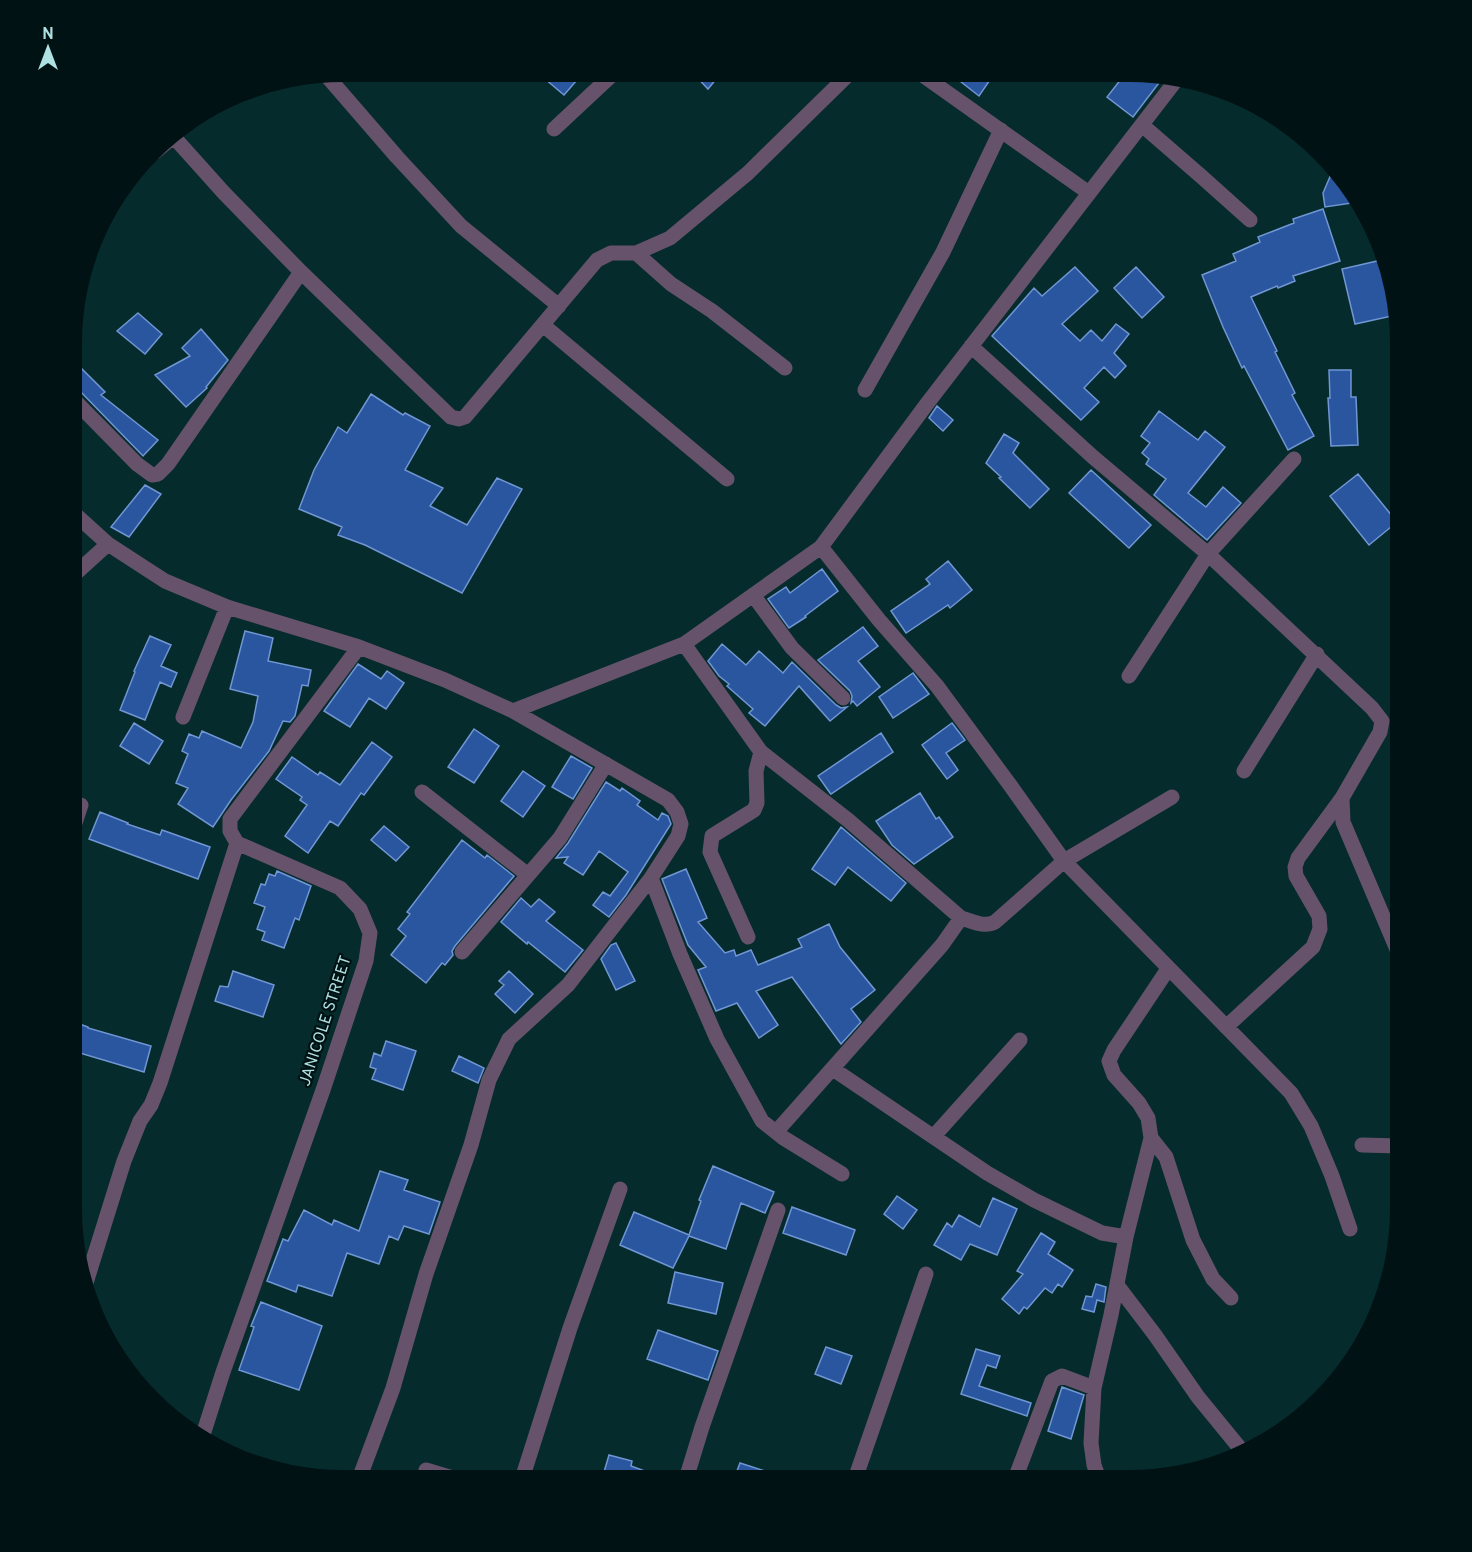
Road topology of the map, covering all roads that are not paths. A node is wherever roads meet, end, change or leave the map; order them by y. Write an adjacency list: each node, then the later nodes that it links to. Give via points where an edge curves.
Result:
1 (604, 82): 7 (street)
2 (841, 82): 12 (street, via 739,180 670,238)
3 (932, 82): 8 (street)
4 (333, 83): 14 (street, via 461,226)
5 (1171, 87): 6 (street)
6 (1142, 125): 10 (street); 11 (street)
7 (554, 129)
8 (1001, 130): 10 (street); 18 (street, via 943,252)
9 (178, 142): 13 (street)
10 (1089, 192): 16 (street)
11 (1250, 220)
12 (636, 253): 14 (street, via 611,253 597,260); 17 (street, via 671,284 712,310)
13 (301, 272): 15 (street, via 451,417 459,419 465,417); 19 (street, via 158,474 152,475 137,464)
14 (559, 306): 15 (street)
15 (543, 325): 21 (street)
16 (972, 346): 24 (street); 25 (street, via 1093,457)
17 (785, 368)
18 (865, 390)
19 (82, 407)
20 (1294, 459): 25 (street)
21 (727, 479)
22 (82, 520): 23 (street)
23 (108, 544): 26 (street); 28 (street, via 165,581)
24 (821, 547): 27 (street); 43 (street, via 937,686)
25 (1208, 554): 31 (street); 32 (street)
26 (82, 568)
27 (753, 595): 29 (street); 33 (street, via 792,648)
28 (227, 607): 30 (street); 35 (street)
29 (684, 644): 34 (street); 36 (street)
30 (359, 647): 34 (street); 42 (street, via 230,819 230,831)
31 (1317, 654): 38 (street); 41 (street, via 1382,721 1380,732)
32 (1130, 676)
33 (843, 698)
34 (513, 711): 37 (street)
35 (183, 717)
36 (761, 752): 46 (street, via 848,820); 48 (street, via 754,810 712,836 710,852)
37 (606, 764): 44 (street, via 560,838); 45 (street, via 668,800 677,812 681,824 678,836)
38 (1244, 771)
39 (422, 792): 44 (street)
40 (1172, 796): 43 (street)
41 (1342, 798): 47 (street, via 1343,822); 51 (street, via 1294,867 1319,916 1320,929 1313,947)
42 (237, 843): 64 (street, via 160,1083 124,1161); 69 (street, JANICOLE STREET, via 340,888 360,909 370,933 356,993)
43 (1064, 861): 46 (street, via 995,922 984,925); 50 (street)
44 (528, 875): 49 (street)
45 (651, 878): 54 (street, via 717,1039 762,1121); 71 (street, via 568,985 509,1039 489,1080 393,1388)
46 (961, 918): 53 (street)
47 (1390, 931)
48 (748, 937)
49 (462, 952)
50 (1167, 969): 51 (street); 56 (street, via 1109,1061 1114,1075 1148,1118)
51 (1226, 1028): 62 (street, via 1291,1093 1311,1126)
52 (1020, 1040): 55 (street)
53 (833, 1069): 54 (street); 55 (street)
54 (776, 1132): 59 (street)
55 (934, 1136): 63 (street, via 1034,1200 1102,1233)
56 (1151, 1138): 63 (street); 67 (street, via 1166,1157 1193,1240 1213,1279)
57 (1362, 1145): 58 (street)
58 (1390, 1146)
59 (842, 1174)
60 (620, 1189): 72 (street)
61 (778, 1210): 73 (street)
62 (1350, 1229)
63 (1126, 1237): 66 (street)
64 (90, 1270)
65 (926, 1274): 74 (street)
66 (1117, 1286): 68 (street); 70 (street)
67 (1231, 1298)
68 (1094, 1388): 75 (street, via 1062,1376 1052,1381); 76 (street, via 1091,1443)
69 (205, 1429)
70 (1238, 1446)
71 (362, 1470)
72 (525, 1470)
73 (689, 1470)
74 (858, 1470)
75 (1018, 1470)
76 (1096, 1470)

